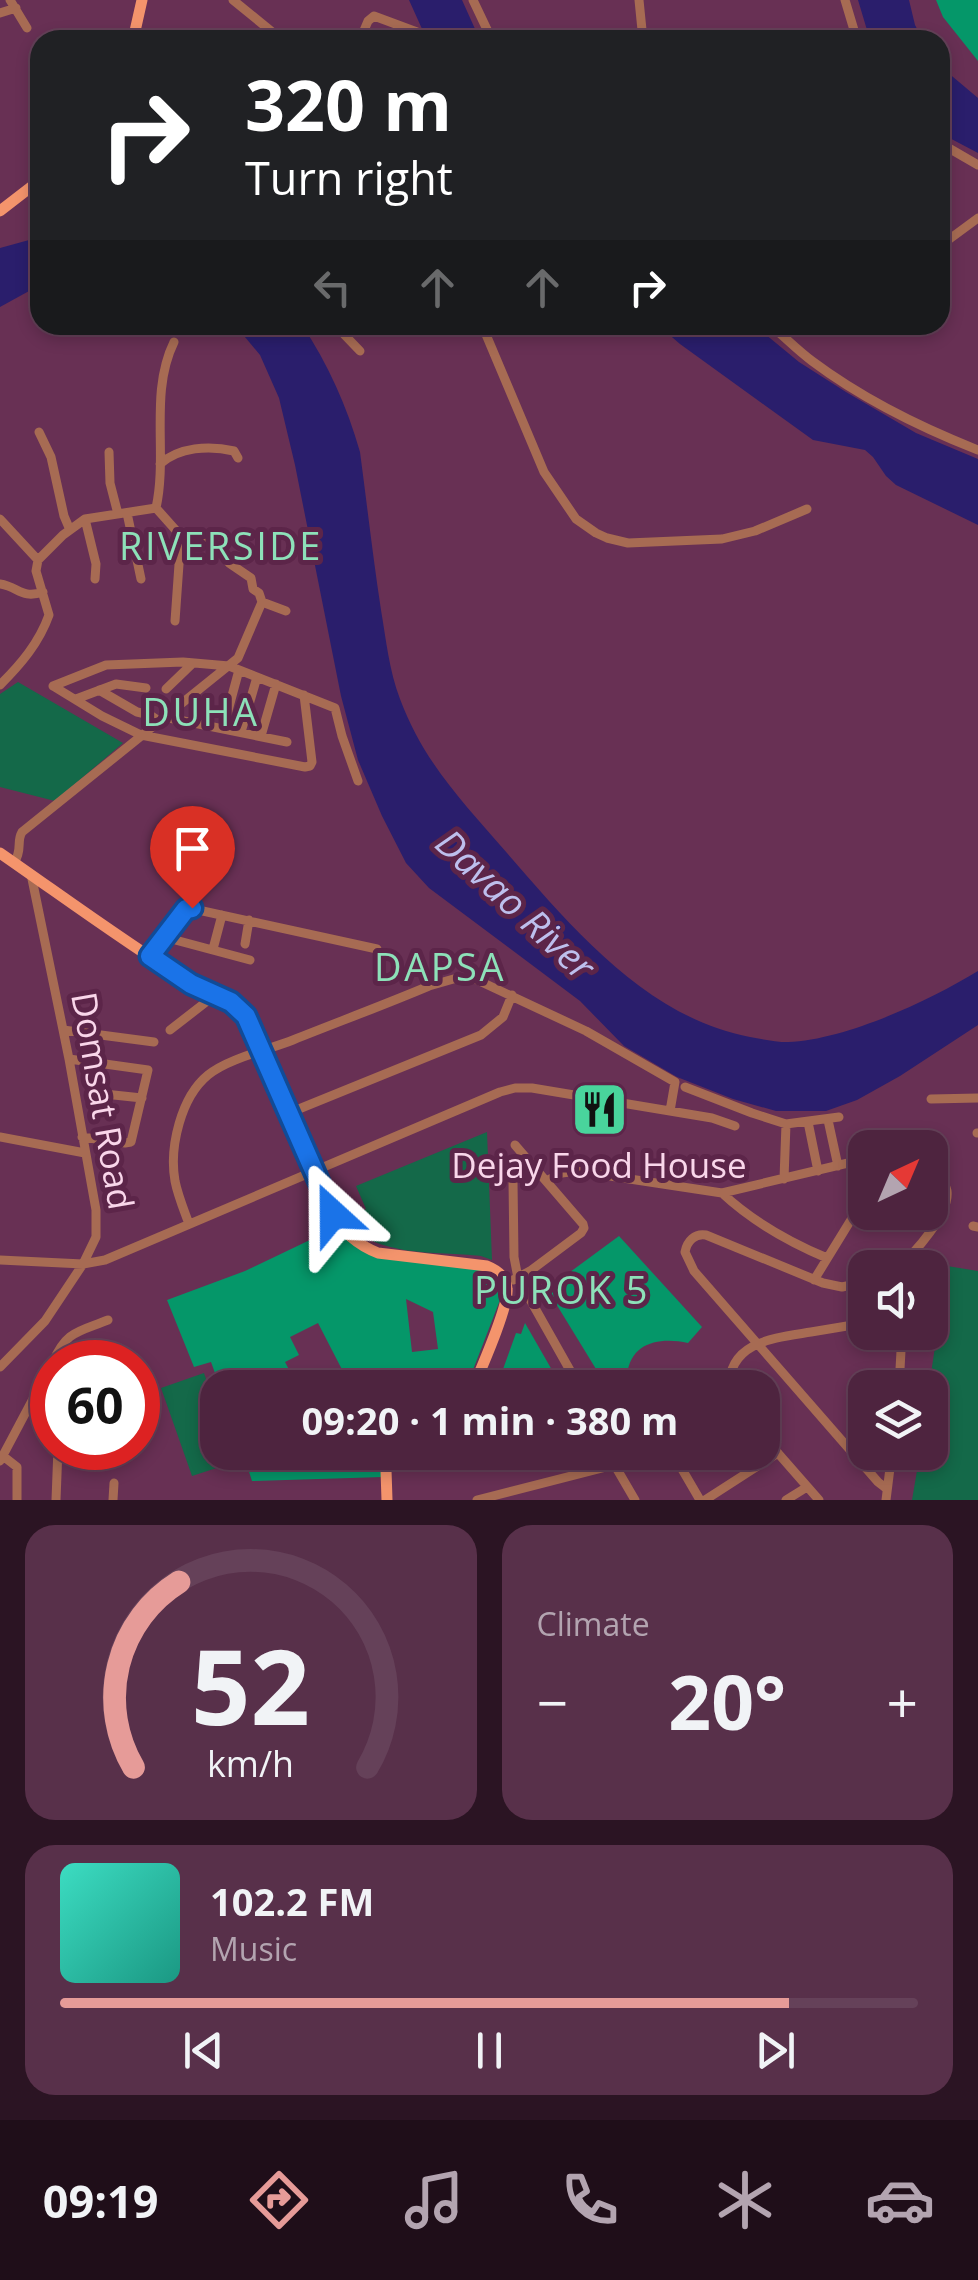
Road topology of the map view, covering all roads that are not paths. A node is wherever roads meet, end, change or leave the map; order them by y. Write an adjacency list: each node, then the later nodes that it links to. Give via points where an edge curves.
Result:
1 (142, 0): 9 (main road)
2 (233, 0): 10 (street)
3 (473, 0): 13 (street)
4 (639, 0): 14 (street)
5 (845, 0): 15 (street)
6 (13, 4): 7 (street); 8 (street)
7 (0, 13)
8 (27, 28)
9 (135, 30)
10 (270, 30)
11 (364, 30): 12 (street, via 374,16)
12 (412, 30)
13 (487, 30)
14 (642, 30)
15 (855, 30)
16 (950, 149): 17 (street)
17 (978, 165)
18 (30, 188): 19 (main road)
19 (0, 211)
20 (978, 218): 21 (street)
21 (950, 239)
22 (344, 335): 26 (street)
23 (486, 335): 33 (street, via 544,472 576,519 596,534 628,543 722,540)
24 (781, 335): 28 (street, via 843,381)
25 (174, 342): 31 (street, via 162,378)
26 (360, 351)
27 (39, 432): 37 (street)
28 (978, 450)
29 (110, 452): 34 (street, via 110,483)
30 (238, 458): 31 (street, via 234,451 180,450)
31 (160, 464): 32 (street)
32 (156, 508): 34 (street); 46 (street, via 181,536)
33 (807, 509)
34 (122, 513): 36 (street); 41 (street)
35 (0, 520): 39 (street)
36 (85, 520): 37 (street); 40 (street)
37 (70, 530): 39 (street)
38 (204, 543): 44 (street, via 251,578)
39 (38, 560): 43 (street)
40 (95, 579)
41 (141, 579)
42 (0, 584): 43 (street, via 22,594)
43 (43, 592): 51 (street, via 48,618)
44 (262, 602): 45 (street); 48 (street)
45 (286, 610)
46 (175, 621)
47 (193, 663): 48 (street); 53 (street); 56 (street, via 106,665 54,686)
48 (234, 668): 49 (street); 57 (street); 58 (street)
49 (257, 677): 50 (street); 59 (street)
50 (276, 684): 55 (street); 61 (street)
51 (0, 685)
52 (146, 688): 54 (street, via 116,684)
53 (166, 689)
54 (99, 690): 56 (street); 57 (street)
55 (304, 695): 60 (street, via 312,762 307,767); 63 (street, via 336,710)
56 (76, 700): 60 (street)
57 (162, 719): 58 (street); 60 (street)
58 (223, 729): 59 (street)
59 (240, 732): 61 (street)
60 (141, 736): 65 (street, via 22,832)
61 (261, 736): 62 (street)
62 (287, 742)
63 (358, 781)
64 (0, 854): 65 (main road)
65 (14, 863): 66 (main road)
66 (31, 874): 73 (main road); 77 (street, Domsat Road)
67 (222, 914): 68 (street); 69 (street, via 188,908); 71 (street)
68 (249, 920): 70 (street); 72 (street)
69 (164, 937): 71 (street); 73 (street)
70 (245, 944)
71 (212, 949): 74 (street)
72 (377, 949)
73 (150, 956): 75 (main road)
74 (250, 960)
75 (214, 995): 78 (street); 80 (main road, via 242,1010)
76 (512, 995): 80 (street, via 457,978); 83 (street); 88 (street, via 481,1035)
77 (64, 1030): 79 (street); 81 (street, Domsat Road)
78 (170, 1030)
79 (154, 1042)
80 (263, 1052): 88 (main road); 104 (street, via 208,1074 184,1108 174,1177)
81 (69, 1059): 82 (street); 93 (street, Domsat Road)
82 (88, 1062): 84 (street, via 95,1093); 84 (street, via 148,1070)
83 (680, 1084): 87 (street); 90 (street)
84 (142, 1098): 93 (street, via 129,1143)
85 (978, 1098): 86 (street)
86 (931, 1099)
87 (670, 1111): 91 (street); 99 (street, via 515,1088)
88 (289, 1113): 99 (main road)
89 (808, 1122): 90 (street); 98 (street, via 833,1118); 100 (street)
90 (786, 1124): 101 (street)
91 (735, 1126)
92 (0, 1137): 95 (street)
93 (82, 1138): 95 (street, Domsat Road)
94 (515, 1145): 96 (street)
95 (85, 1154): 110 (street, Domsat Road, via 98,1222)
96 (528, 1161): 102 (street); 111 (street, via 512,1181)
97 (848, 1164): 98 (street)
98 (838, 1166): 100 (street)
99 (314, 1171): 104 (street); 111 (main road, via 338,1223 367,1248 487,1266)
100 (818, 1171): 101 (street)
101 (784, 1178): 103 (street)
102 (546, 1182): 103 (street, via 577,1171); 111 (street, via 584,1228)
103 (722, 1193): 108 (street, via 783,1237)
104 (189, 1224): 110 (street)
105 (848, 1224): 108 (street)
106 (931, 1230): 107 (street)
107 (916, 1250)
108 (827, 1258): 112 (street)
109 (0, 1260): 110 (street)
110 (82, 1264): 118 (street, Domsat Road, via 45,1321)
111 (512, 1280): 119 (main road); 120 (street)
112 (814, 1280): 113 (street); 117 (street, via 706,1234 688,1243 689,1264)
113 (848, 1285)
114 (108, 1320): 116 (street)
115 (848, 1325): 117 (street)
116 (65, 1340)
117 (756, 1344): 121 (street); 133 (street)
118 (0, 1368)
119 (480, 1370)
120 (569, 1370)
121 (731, 1370)
122 (30, 1406): 124 (street)
123 (780, 1455): 132 (street)
124 (2, 1458): 134 (street, via 16,1467)
125 (57, 1470): 135 (street)
126 (386, 1470): 137 (main road)
127 (598, 1470): 138 (street)
128 (616, 1470): 139 (street)
129 (684, 1470): 140 (street)
130 (751, 1470): 140 (street)
131 (114, 1483): 136 (street)
132 (807, 1487): 141 (street); 142 (street)
133 (887, 1494)
134 (17, 1500)
135 (56, 1500)
136 (113, 1500)
137 (387, 1500)
138 (477, 1500)
139 (634, 1500)
140 (702, 1500)
141 (786, 1500)
142 (818, 1500)

